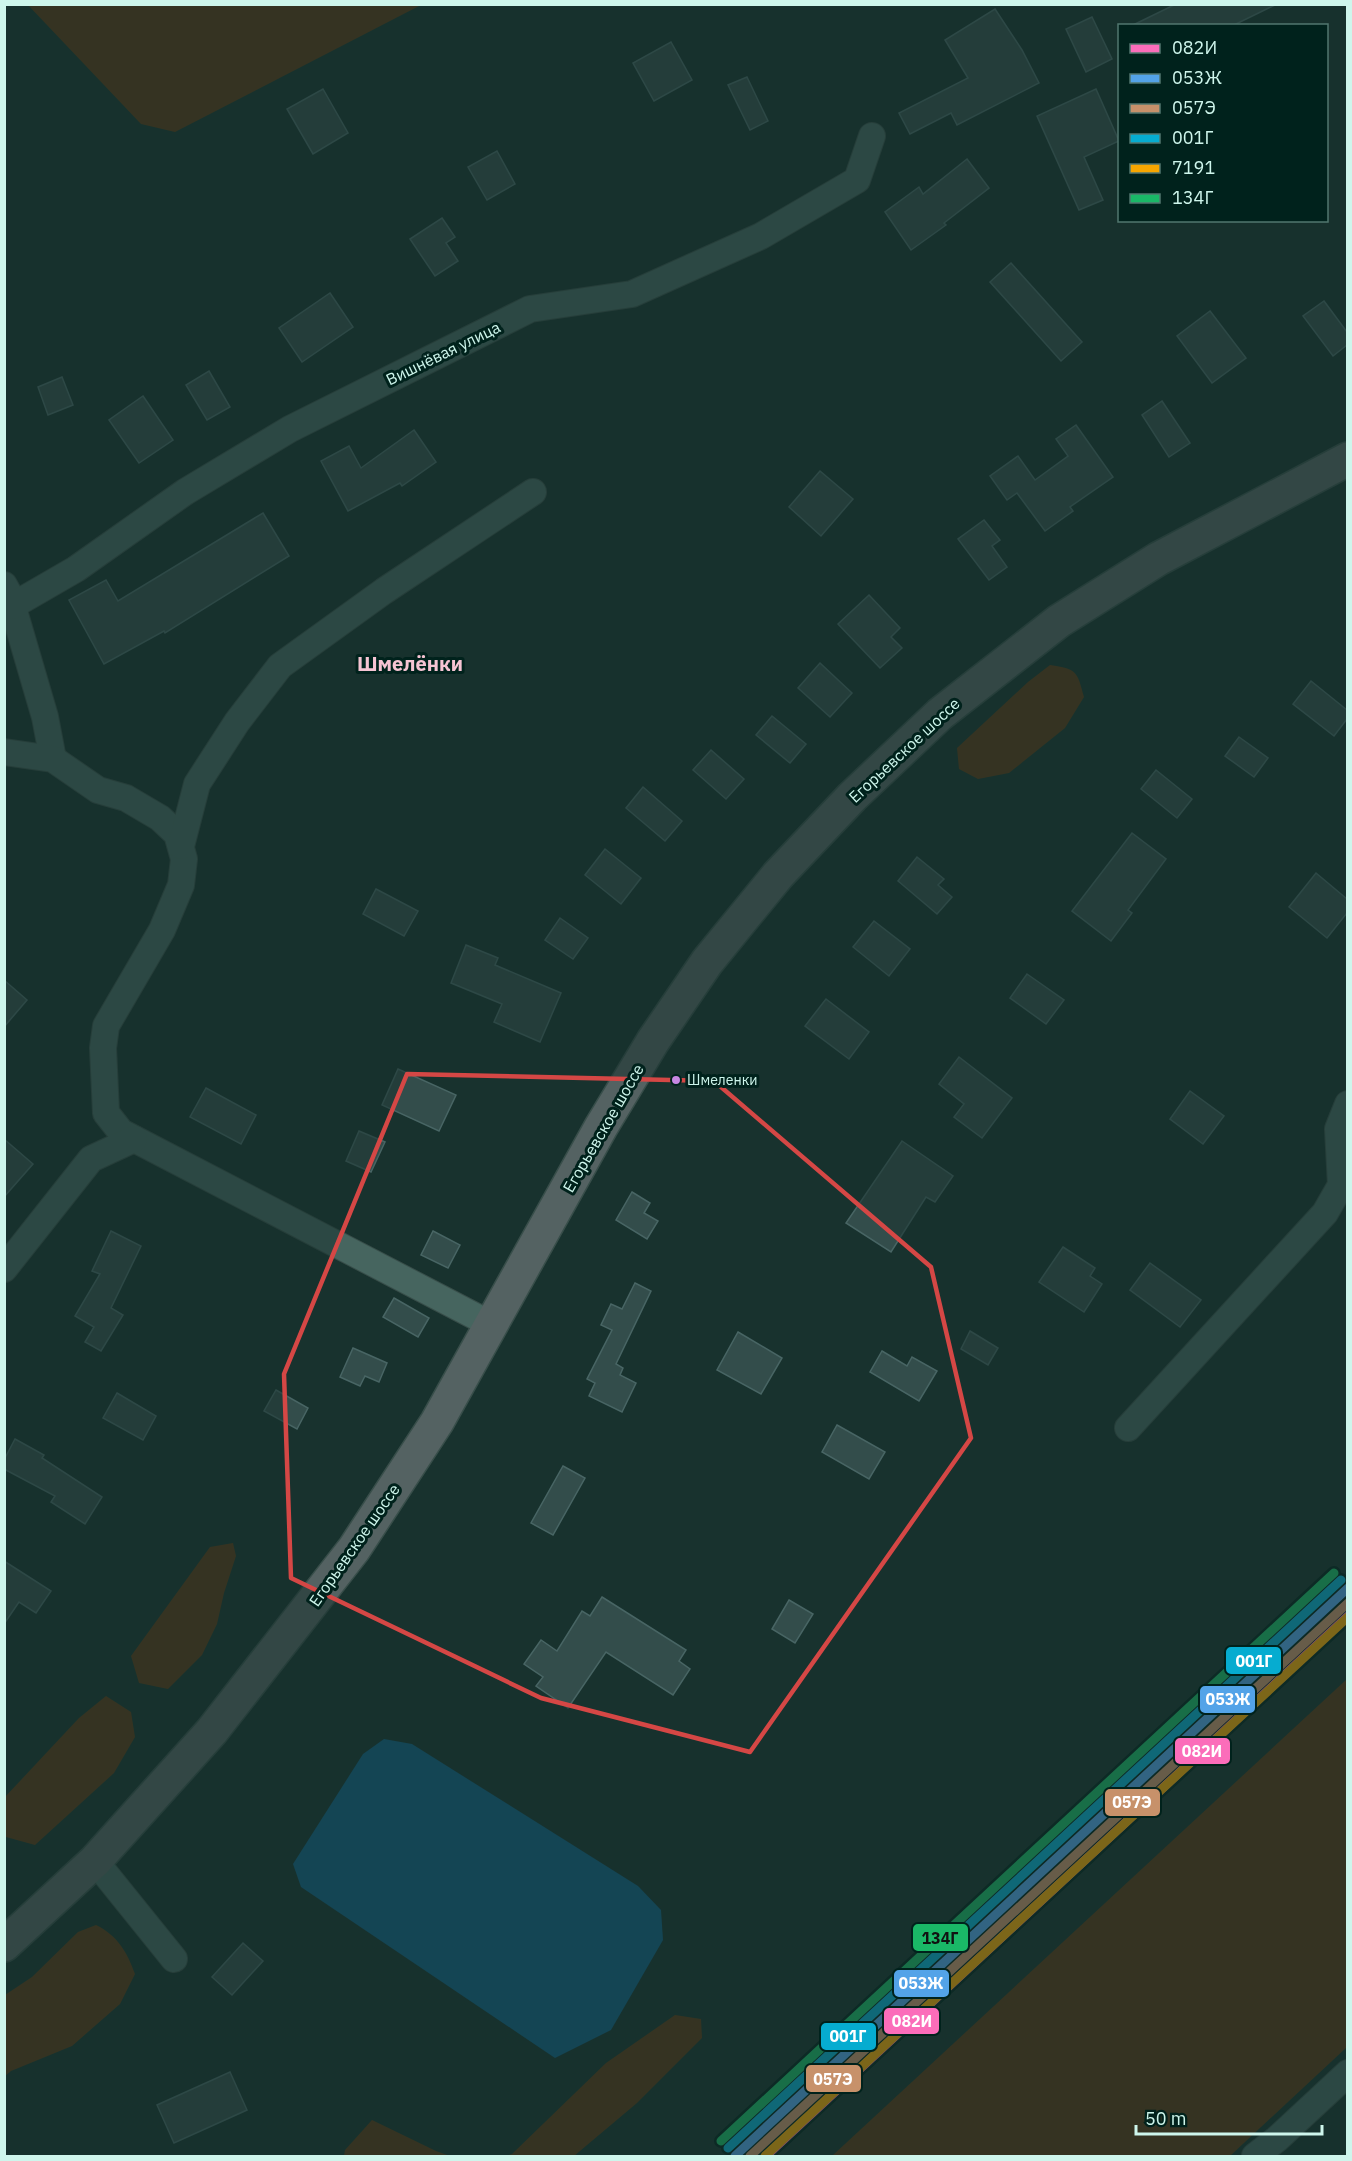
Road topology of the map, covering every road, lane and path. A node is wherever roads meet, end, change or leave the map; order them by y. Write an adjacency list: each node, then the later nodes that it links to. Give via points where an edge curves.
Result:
1 (872, 136): 4 (street, Вишнёвая улица, via 857,180 760,236 632,294 530,309 290,429 185,492 76,569)
2 (1347, 459): 11 (main road, Егорьевское шоссе, via 1158,559 1059,621 940,714 852,797 778,875 707,962 660,1031 601,1127)
3 (533, 492): 7 (street, via 280,666 197,784)
4 (8, 596): 6 (street, via 45,717)
5 (4, 752): 6 (street)
6 (53, 759): 7 (street, via 98,790 126,798 160,818 177,834)
7 (181, 846): 9 (street, via 181,885 170,912 106,1026 106,1113 121,1132)
8 (1347, 1104): 12 (street, via 1338,1129 1341,1185 1325,1213)
9 (134, 1138): 10 (street, via 91,1159); 11 (street)
10 (4, 1269)
11 (492, 1326): 13 (main road, Егорьевское шоссе, via 437,1422 354,1549 212,1731)
12 (1128, 1428)
13 (95, 1861): 14 (main road, Егорьевское шоссе); 15 (street)
14 (4, 1945)
15 (174, 1959)
16 (1347, 2073): 17 (street)
17 (1255, 2157)

